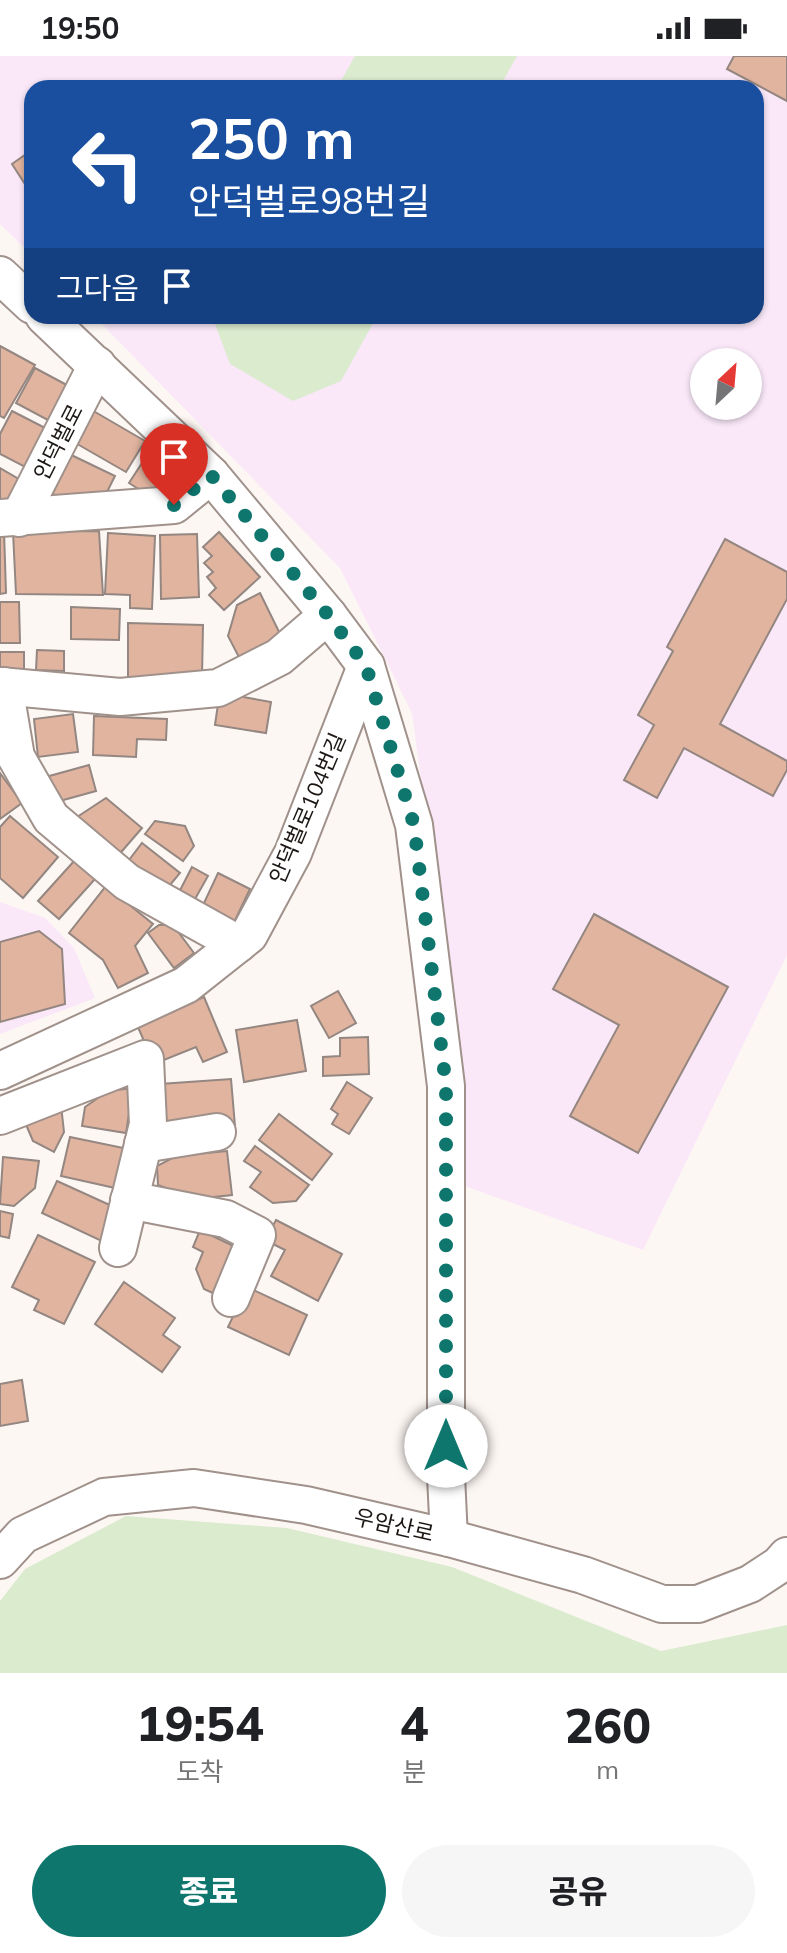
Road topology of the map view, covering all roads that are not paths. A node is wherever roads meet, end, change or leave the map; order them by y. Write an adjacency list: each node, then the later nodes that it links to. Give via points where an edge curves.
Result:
1 (1, 278): 2 (street)
2 (24, 298)
3 (53, 324): 4 (street)
4 (97, 365): 5 (street); 6 (street, 안덕벌로)
5 (211, 475): 6 (street, via 174,505); 7 (street)
6 (9, 518)
7 (328, 615): 8 (street); 9 (street, via 279,657 218,688 120,697)
8 (366, 666): 10 (street, 안덕벌로104번길, via 293,853 249,935); 20 (street, via 414,825 446,1086)
9 (2, 686): 10 (street, via 16,757 51,818 127,882)
10 (238, 944): 11 (street, 안덕벌로104번길, via 186,985)
11 (125, 1014): 12 (street); 13 (street, 안덕벌로104번길)
12 (145, 1059): 14 (street); 16 (street, via 148,1124)
13 (0, 1071)
14 (0, 1116)
15 (217, 1132): 16 (street)
16 (143, 1144): 17 (street)
17 (129, 1200): 18 (street); 19 (street, via 226,1219 257,1235)
18 (118, 1248)
19 (231, 1298)
20 (449, 1538): 21 (street, 우암산로, via 583,1575 662,1604 698,1604 750,1584); 22 (street, 우암산로, via 306,1505 194,1488 104,1497 23,1535)
21 (787, 1556)
22 (0, 1560)

